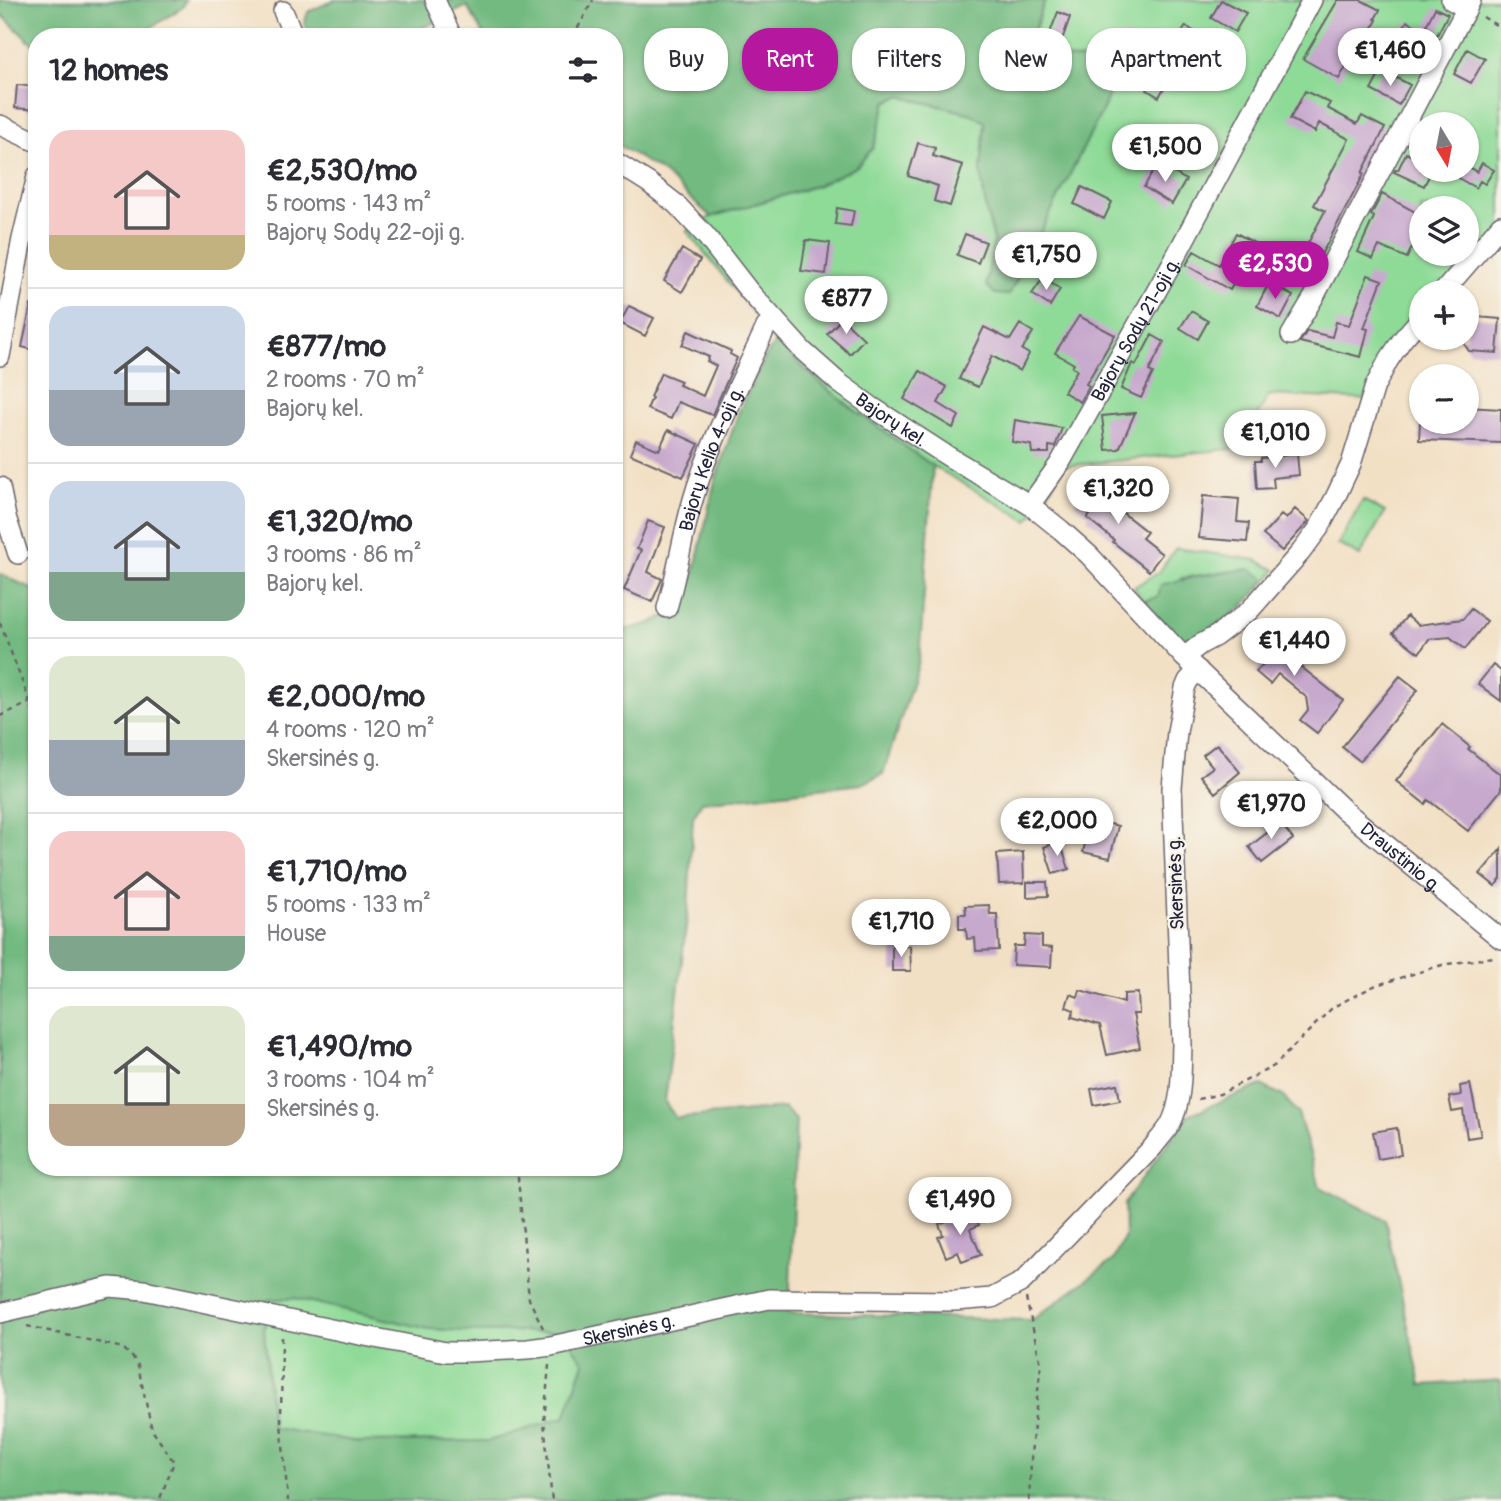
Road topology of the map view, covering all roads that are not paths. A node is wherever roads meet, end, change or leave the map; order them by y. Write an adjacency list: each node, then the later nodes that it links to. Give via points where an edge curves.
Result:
1 (435, 0): 6 (street)
2 (1312, 0): 18 (street, Bajorų Sodų 21-oji g., via 1157,290 1060,463)
3 (1463, 3): 15 (street)
4 (283, 11): 5 (street)
5 (290, 28)
6 (442, 28)
7 (0, 125): 8 (street)
8 (28, 138)
9 (623, 167): 13 (street, Bajorų kel., via 676,204)
10 (28, 214): 16 (street)
11 (1501, 225): 12 (street)
12 (1453, 280)
13 (774, 319): 18 (street, Bajorų kel., via 803,351 872,407); 20 (street, Bajorų Kelio 4-oji g., via 766,327 708,456)
14 (1409, 332): 21 (street, Skersinės g., via 1375,386 1351,464 1319,528 1250,611 1201,644)
15 (1291, 335)
16 (0, 356)
17 (0, 487): 19 (street)
18 (1030, 505): 21 (street, Bajorų kel., via 1089,555)
19 (18, 554)
20 (667, 608)
21 (1191, 663): 22 (street, Draustinio g., via 1344,810); 23 (street, Skersinės g., via 1172,788 1182,1044 1177,1102 1170,1125 1153,1147 1022,1282 992,1297 955,1301 769,1299 551,1346 467,1353 110,1287)
22 (1501, 939)
23 (0, 1313)

